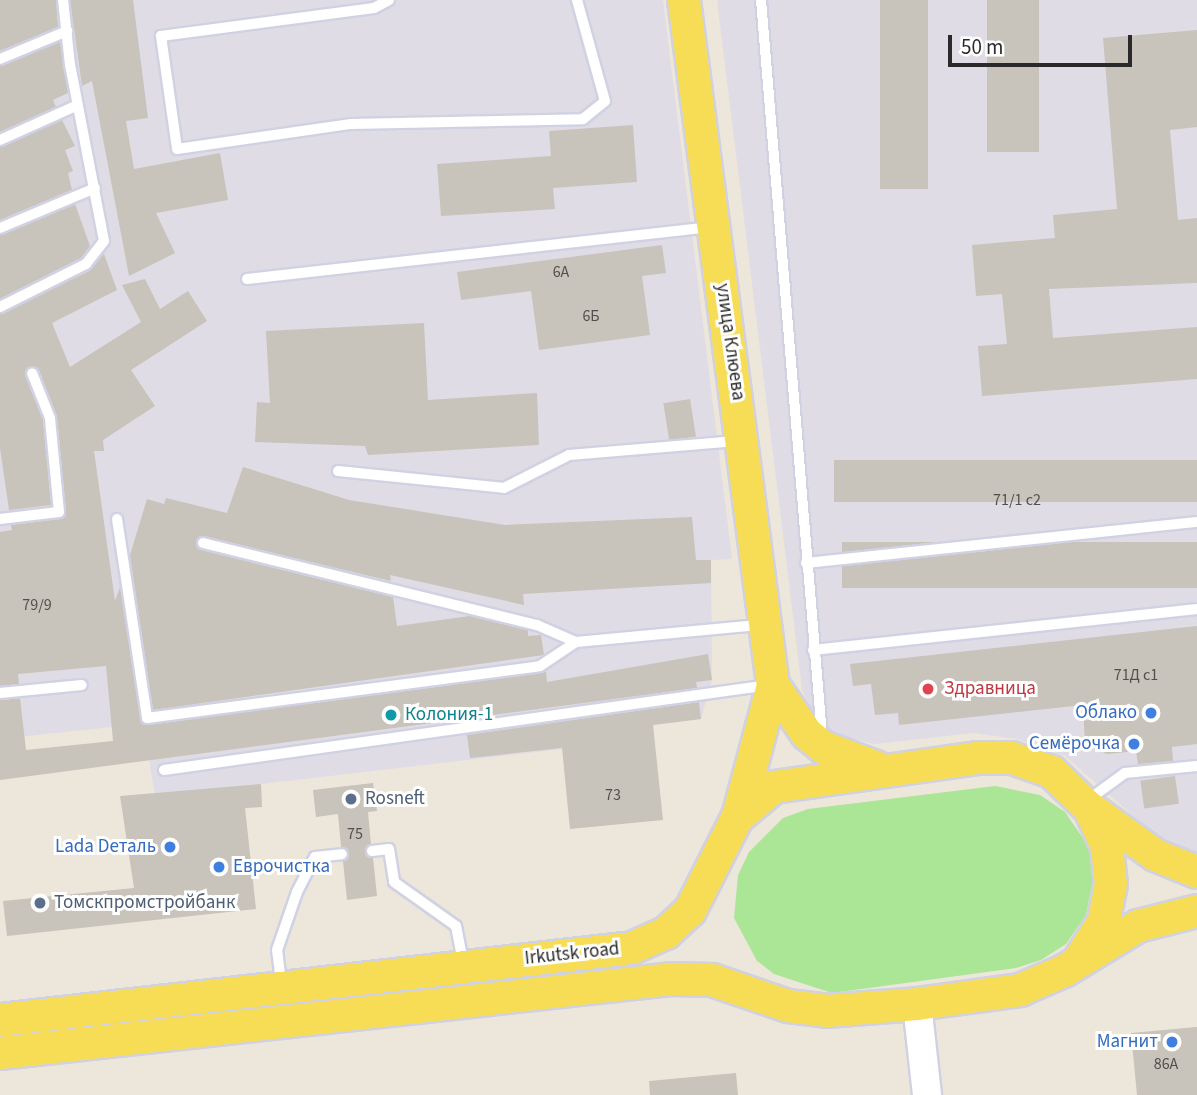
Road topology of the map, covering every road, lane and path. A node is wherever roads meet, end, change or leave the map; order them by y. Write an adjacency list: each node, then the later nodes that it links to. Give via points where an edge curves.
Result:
1 (63, 0): 6 (lane)
2 (389, 0): 3 (lane, via 374,8 161,36 177,149 351,124 583,119 605,101)
3 (577, 0)
4 (684, 0): 11 (main road, улица Клюева)
5 (761, 0): 22 (lane)
6 (67, 31): 7 (lane); 8 (lane)
7 (0, 59)
8 (78, 105): 9 (lane); 10 (lane)
9 (0, 140)
10 (94, 188): 12 (lane); 14 (lane, via 104,241 86,264)
11 (714, 226): 13 (lane); 16 (main road, улица Клюева)
12 (0, 228)
13 (247, 279)
14 (0, 307)
15 (32, 373): 18 (lane, via 50,418 60,512)
16 (743, 440): 17 (lane, via 569,455 504,488); 24 (main road, улица Клюева)
17 (338, 471)
18 (0, 519)
19 (117, 519): 25 (lane, via 147,718 540,666)
20 (1197, 522): 22 (lane)
21 (203, 543): 25 (lane, via 537,625)
22 (806, 563): 26 (lane)
23 (1197, 609): 26 (lane)
24 (765, 625): 25 (lane); 28 (main road, улица Клюева)
25 (576, 642)
26 (813, 650): 30 (lane)
27 (82, 685): 29 (lane)
28 (773, 685): 30 (main road, улица Клюева, via 801,726); 33 (lane); 35 (main road, улица Клюева)
29 (0, 693)
30 (823, 747): 32 (main road, улица Клюева)
31 (1197, 766): 34 (lane, via 1125,774)
32 (884, 770): 34 (main road, Irkutsk road, via 1012,758 1052,772); 35 (main road, Irkutsk road, via 789,781 756,798)
33 (164, 771)
34 (1087, 805): 38 (main road, Irkutsk road, via 1155,855); 40 (main road, Irkutsk road, via 1107,848 1111,884 1104,921)
35 (737, 818): 41 (main road, Irkutsk road, via 690,911 666,933 632,948)
36 (372, 851): 41 (lane, via 389,849 394,882 456,926)
37 (342, 854): 42 (lane, via 315,857 297,892 277,950)
38 (1197, 872)
39 (1197, 911): 40 (main road, Irkutsk road, via 1138,926)
40 (1080, 959): 43 (main road, Irkutsk road, via 1020,990)
41 (464, 967): 42 (main road, Irkutsk road)
42 (282, 988): 44 (main road, Irkutsk road)
43 (917, 1004): 45 (main road, Irkutsk road, via 827,1011 788,1006 712,980 671,979); 46 (street)
44 (0, 1020)
45 (0, 1053)
46 (927, 1095)

